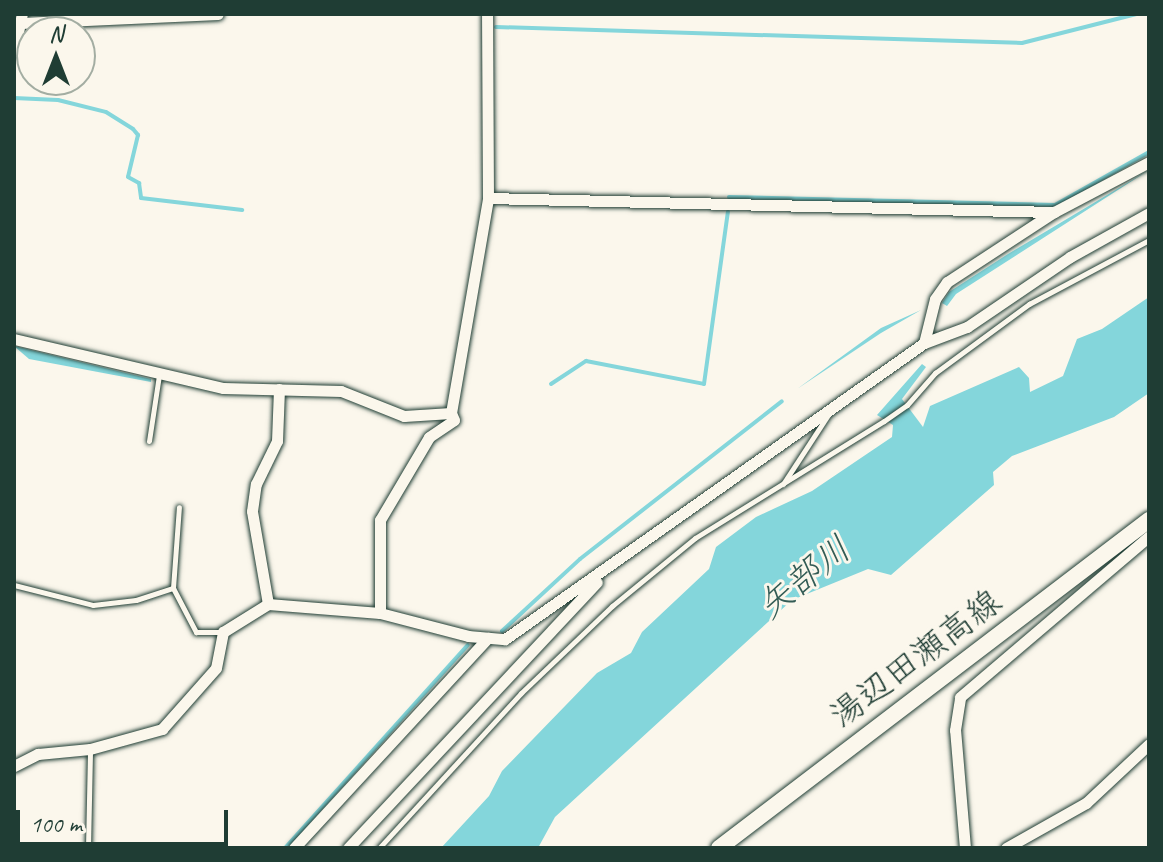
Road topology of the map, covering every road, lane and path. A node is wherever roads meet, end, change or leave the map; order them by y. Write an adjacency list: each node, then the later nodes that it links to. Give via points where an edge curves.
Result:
1 (218, 14): 3 (street)
2 (487, 14): 5 (street)
3 (96, 16)
4 (1149, 162): 6 (street)
5 (488, 198): 6 (street); 14 (street)
6 (1054, 212): 10 (street, via 947,282 935,299)
7 (1149, 213): 10 (street, via 1070,257 967,327)
8 (1149, 240): 16 (lane, via 1029,304 935,373 907,405)
9 (14, 339): 11 (street)
10 (924, 343): 13 (street)
11 (159, 374): 12 (street, via 223,388); 15 (lane)
12 (279, 389): 14 (street, via 341,391 404,416); 23 (street, via 277,441 256,484 252,511)
13 (835, 404): 16 (lane); 20 (street)
14 (451, 413): 24 (street, via 454,420 429,437 380,520)
15 (149, 441)
16 (783, 484): 33 (lane, via 695,538 612,606 521,693)
17 (179, 507): 22 (lane)
18 (1149, 520): 34 (main road, 湯辺田瀬高線)
19 (1149, 536): 35 (street, via 960,697 955,730)
20 (605, 573): 26 (street, via 505,639); 32 (street)
21 (14, 585): 22 (lane, via 93,605 136,600)
22 (173, 588): 25 (lane, via 196,632)
23 (268, 604): 24 (street); 25 (street)
24 (380, 613): 26 (street)
25 (223, 632): 28 (street, via 216,668 162,729)
26 (488, 638): 31 (street)
27 (1149, 744): 36 (street, via 1086,803)
28 (90, 749): 29 (street, via 38,754); 30 (lane)
29 (14, 766)
30 (88, 848)
31 (294, 848)
32 (348, 848)
33 (379, 848)
34 (719, 848)
35 (965, 848)
36 (1006, 848)

